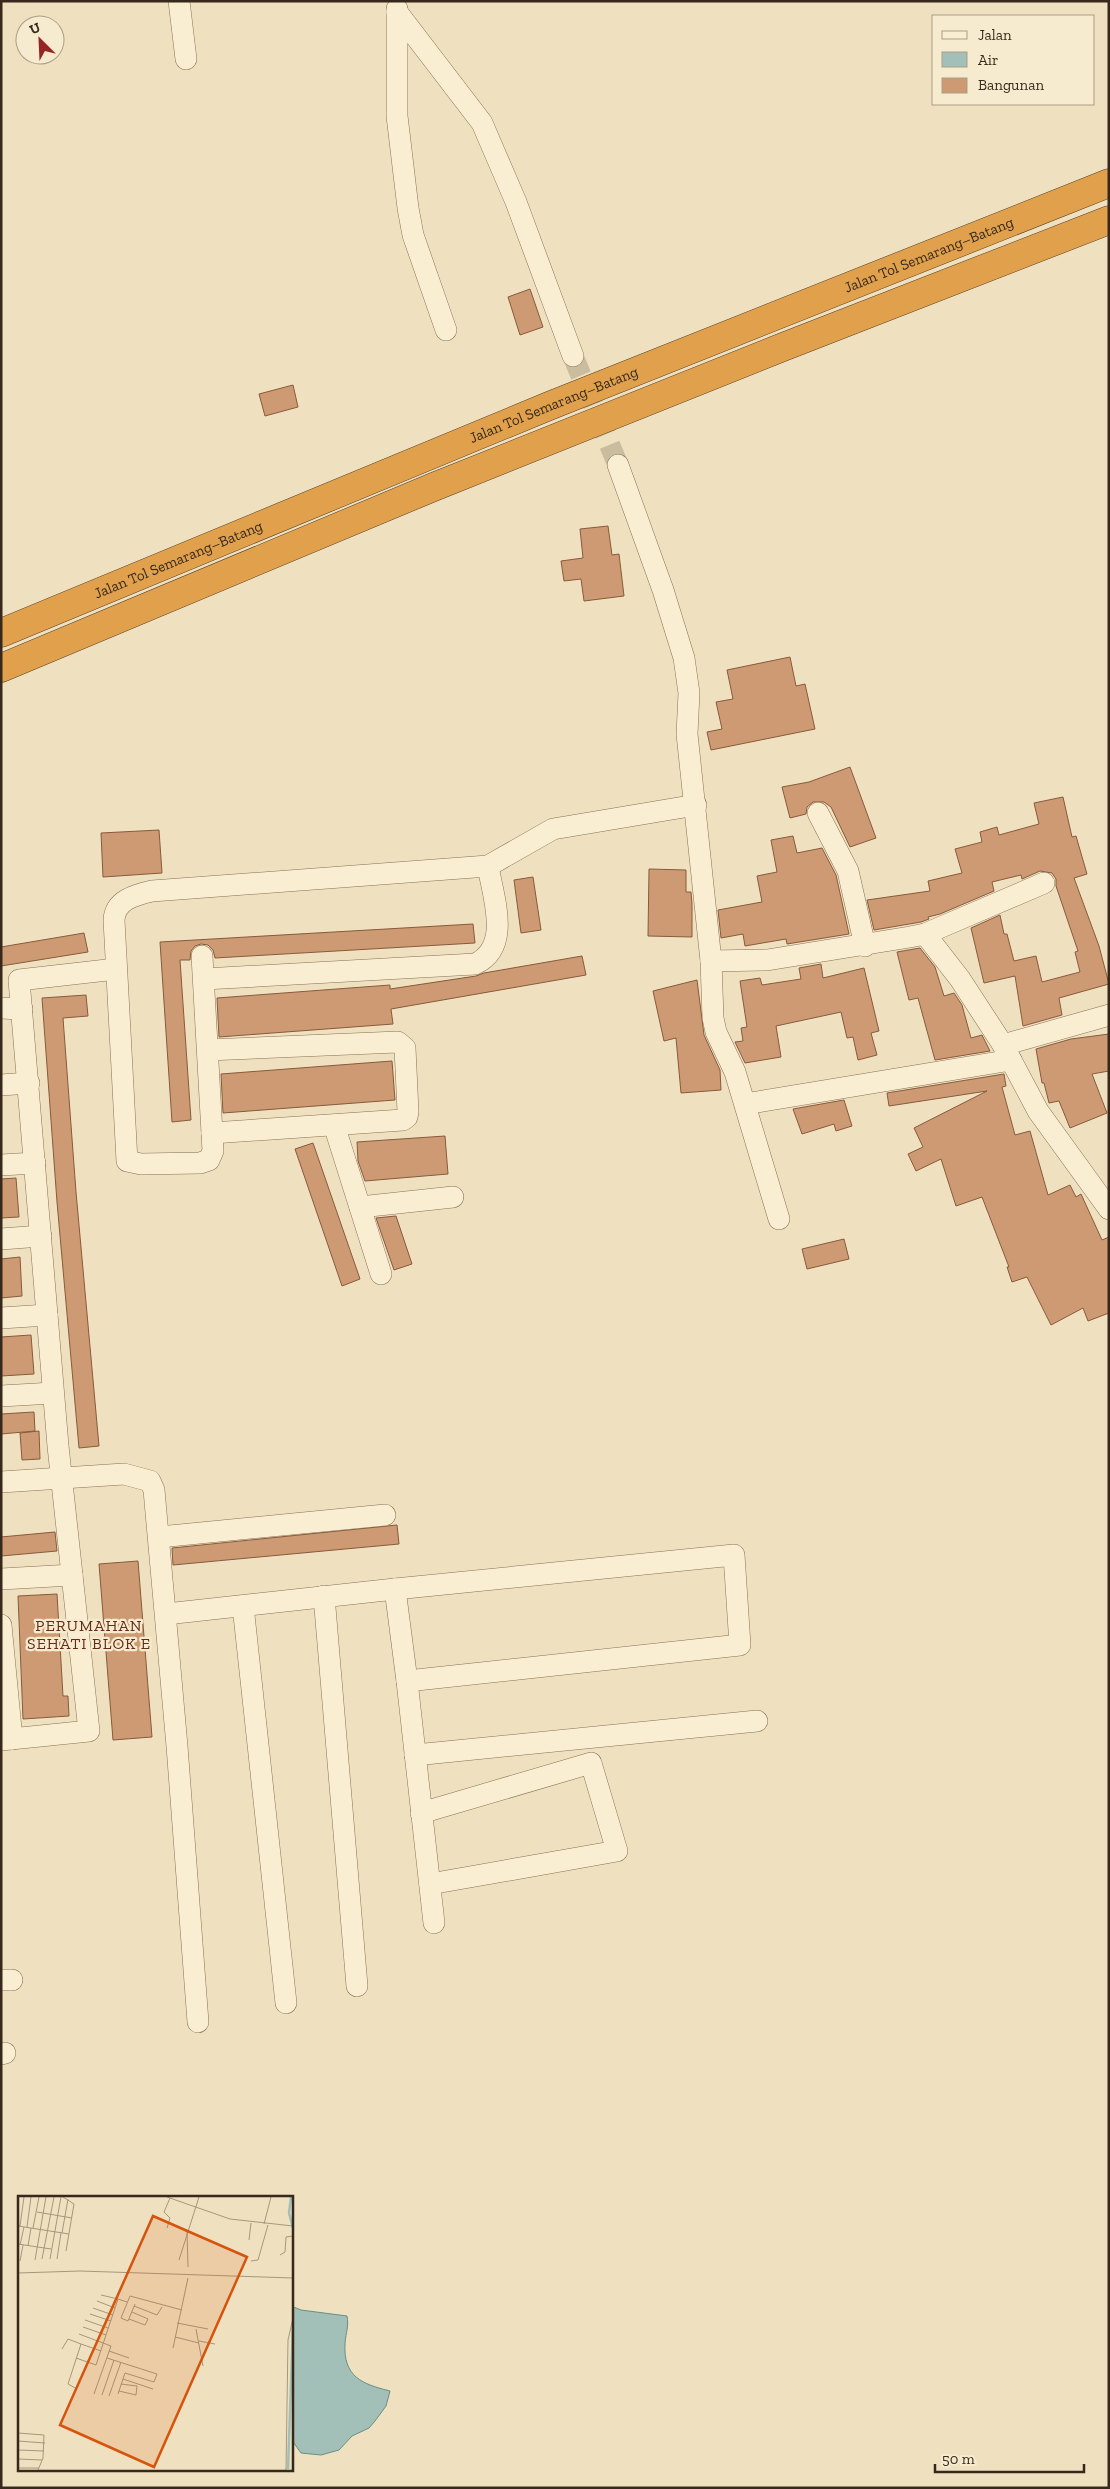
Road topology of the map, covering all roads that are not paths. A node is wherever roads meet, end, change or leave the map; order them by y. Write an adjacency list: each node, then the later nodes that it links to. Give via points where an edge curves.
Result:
1 (179, 1): 3 (street)
2 (397, 7): 6 (street, via 397,116 408,208); 7 (street, via 482,123 516,202)
3 (186, 60)
4 (1109, 183): 9 (highway, Jalan Tol Semarang–Batang, via 550,406)
5 (1109, 220): 10 (highway, Jalan Tol Semarang–Batang, via 436,486)
6 (446, 330)
7 (573, 356)
8 (618, 465): 11 (street, via 684,658 689,693 687,734)
9 (1, 633)
10 (1, 668)
11 (696, 805): 13 (street, via 553,829); 18 (street)
12 (818, 813): 16 (street, via 848,871)
13 (488, 866): 19 (street, via 143,893 125,900 114,913); 20 (street, via 498,934 492,952 475,964)
14 (1044, 883): 15 (street)
15 (925, 934): 16 (street); 25 (street, via 960,979)
16 (865, 946): 18 (street, via 767,960)
17 (202, 956): 20 (street)
18 (711, 960): 28 (street, via 714,1025)
19 (116, 969): 21 (street); 30 (street, via 127,1161 141,1164 200,1163 208,1160 213,1151)
20 (204, 978): 24 (street)
21 (10, 982): 22 (street)
22 (12, 1009): 26 (street)
23 (1109, 1014): 25 (street)
24 (208, 1050): 29 (street, via 402,1043 405,1048 407,1117 403,1120); 30 (street)
25 (1007, 1053): 28 (street); 35 (street, via 1038,1111)
26 (29, 1083): 27 (street); 31 (street)
27 (1, 1085)
28 (745, 1104): 36 (street)
29 (334, 1125): 30 (street); 34 (street)
30 (212, 1133)
31 (36, 1163): 32 (street); 37 (street)
32 (1, 1165)
33 (453, 1197): 34 (street)
34 (360, 1207): 39 (street)
35 (1109, 1209)
36 (778, 1219)
37 (41, 1236): 38 (street); 40 (street)
38 (1, 1239)
39 (381, 1274)
40 (48, 1315): 41 (street); 42 (street)
41 (1, 1318)
42 (54, 1392): 43 (street); 44 (street)
43 (1, 1396)
44 (61, 1478): 45 (street); 47 (street, via 124,1474 150,1482 154,1490); 48 (street)
45 (1, 1482)
46 (385, 1515): 47 (street)
47 (159, 1537): 53 (street)
48 (72, 1575): 49 (street); 58 (street, via 89,1731)
49 (1, 1579)
50 (395, 1588): 51 (street); 55 (street); 55 (street, via 734,1555 740,1645)
51 (324, 1596): 52 (street); 64 (street)
52 (243, 1606): 53 (street); 65 (street)
53 (166, 1614): 66 (street)
54 (1, 1625): 58 (street)
55 (406, 1681): 59 (street)
56 (757, 1721): 57 (street)
57 (584, 1738): 59 (street); 60 (street)
58 (6, 1740)
59 (415, 1755): 61 (street)
60 (591, 1763): 61 (street); 62 (street, via 617,1851)
61 (421, 1813): 62 (street)
62 (430, 1884): 63 (street)
63 (434, 1923)
64 (357, 1986)
65 (286, 2004)
66 (198, 2022)

